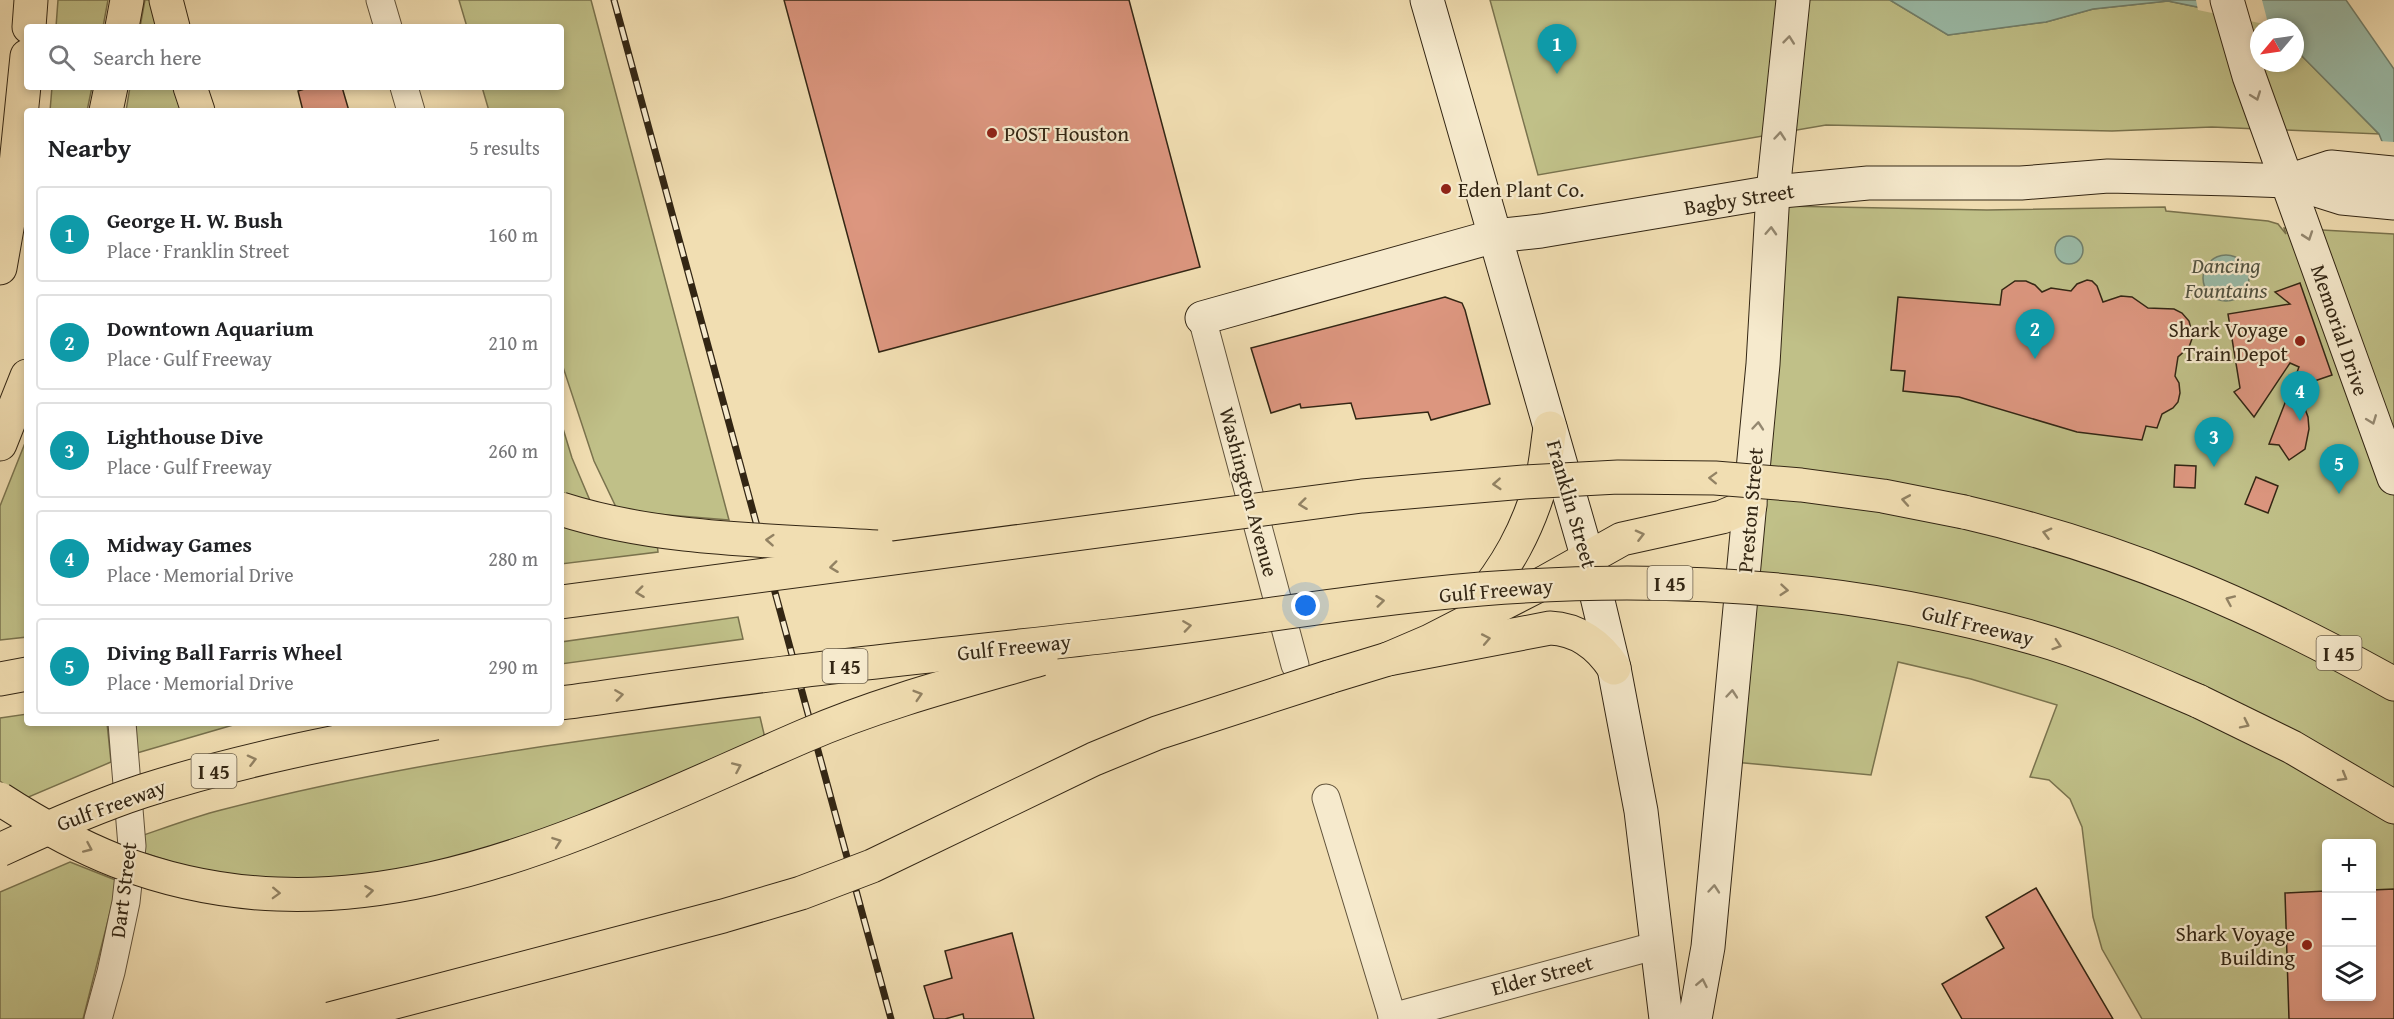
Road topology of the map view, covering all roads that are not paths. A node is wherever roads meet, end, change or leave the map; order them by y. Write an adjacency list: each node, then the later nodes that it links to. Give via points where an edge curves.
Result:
1 (31, 0): 8 (highway)
2 (127, 0): 9 (highway)
3 (166, 0): 10 (highway)
4 (380, 0): 11 (street)
5 (1427, 0): 23 (street, Franklin Street)
6 (1793, 0): 21 (street, Preston Street, one-way to 6)
7 (2227, 0): 20 (street, Memorial Drive, one-way to 20, via 2249,76)
8 (29, 24)
9 (123, 24)
10 (172, 24)
11 (387, 24)
12 (24, 88): 24 (highway, via 15,183)
13 (110, 90): 16 (highway)
14 (191, 90): 17 (highway)
15 (405, 90): 18 (street)
16 (107, 108)
17 (197, 108)
18 (410, 108)
19 (2394, 173): 20 (street, Bagby Street, via 2331,167)
20 (2288, 181): 21 (street, Bagby Street, via 2108,176 2021,183 1868,183); 22 (street, Bagby Street, via 2342,198); 29 (street, Memorial Drive, one-way to 29)
21 (1773, 192): 23 (street, Bagby Street); 30 (street, Preston Street, one-way to 21)
22 (2394, 203)
23 (1495, 236): 25 (street, Bagby Street); 27 (street, Franklin Street)
24 (0, 268)
25 (1202, 318): 38 (street, Washington Avenue)
26 (24, 384): 28 (highway)
27 (1550, 428): 33 (street, Franklin Street); 36 (highway, via 1542,481 1525,528 1499,576 1470,610)
28 (0, 444)
29 (2394, 478)
30 (1750, 505): 33 (highway, one-way to 30, via 1622,539 1722,517); 55 (street, Preston Street, one-way to 30, via 1708,947)
31 (564, 511): 32 (highway, one-way to 31, bridge, via 710,536 613,523)
32 (954, 552): 34 (highway, I 45, one-way to 34, bridge); 42 (highway, I 45, one-way to 32, bridge, via 2283,624 2110,553 1964,512 1801,485 1715,478 1618,477 1438,488)
33 (1588, 560): 36 (highway); 39 (street, Franklin Street)
34 (564, 602)
35 (1129, 634): 43 (highway, Gulf Freeway / I 45, one-way to 35, bridge, via 787,672); 47 (highway, one-way to 35, bridge, via 74,842 165,877 256,892 357,893 386,889 484,866 593,829 806,735 910,697); 48 (highway, Gulf Freeway / I 45, one-way to 48, bridge, via 1466,591 1571,584 1718,584 1866,599 2024,635 2101,660 2292,747)
36 (1430, 641): 37 (highway)
37 (1388, 659): 39 (highway, one-way to 39, via 1550,628 1574,632); 53 (highway, bridge, via 1157,733 1094,759 872,866 801,893)
38 (1295, 665)
39 (1614, 668): 50 (street, Franklin Street, via 1641,811)
40 (24, 675): 41 (highway)
41 (0, 679)
42 (2394, 684)
43 (564, 703)
44 (122, 726): 52 (street, Dart Street, via 132,846 126,902)
45 (420, 726): 49 (highway, Gulf Freeway / I 45, one-way to 45, bridge, via 63,820 144,791 249,761)
46 (1326, 798): 51 (street)
47 (0, 799)
48 (2394, 807)
49 (0, 850)
50 (1658, 945): 51 (street, Elder Street); 54 (street, Franklin Street)
51 (1393, 1018)
52 (98, 1019)
53 (330, 1019)
54 (1666, 1019)
55 (1695, 1019)

